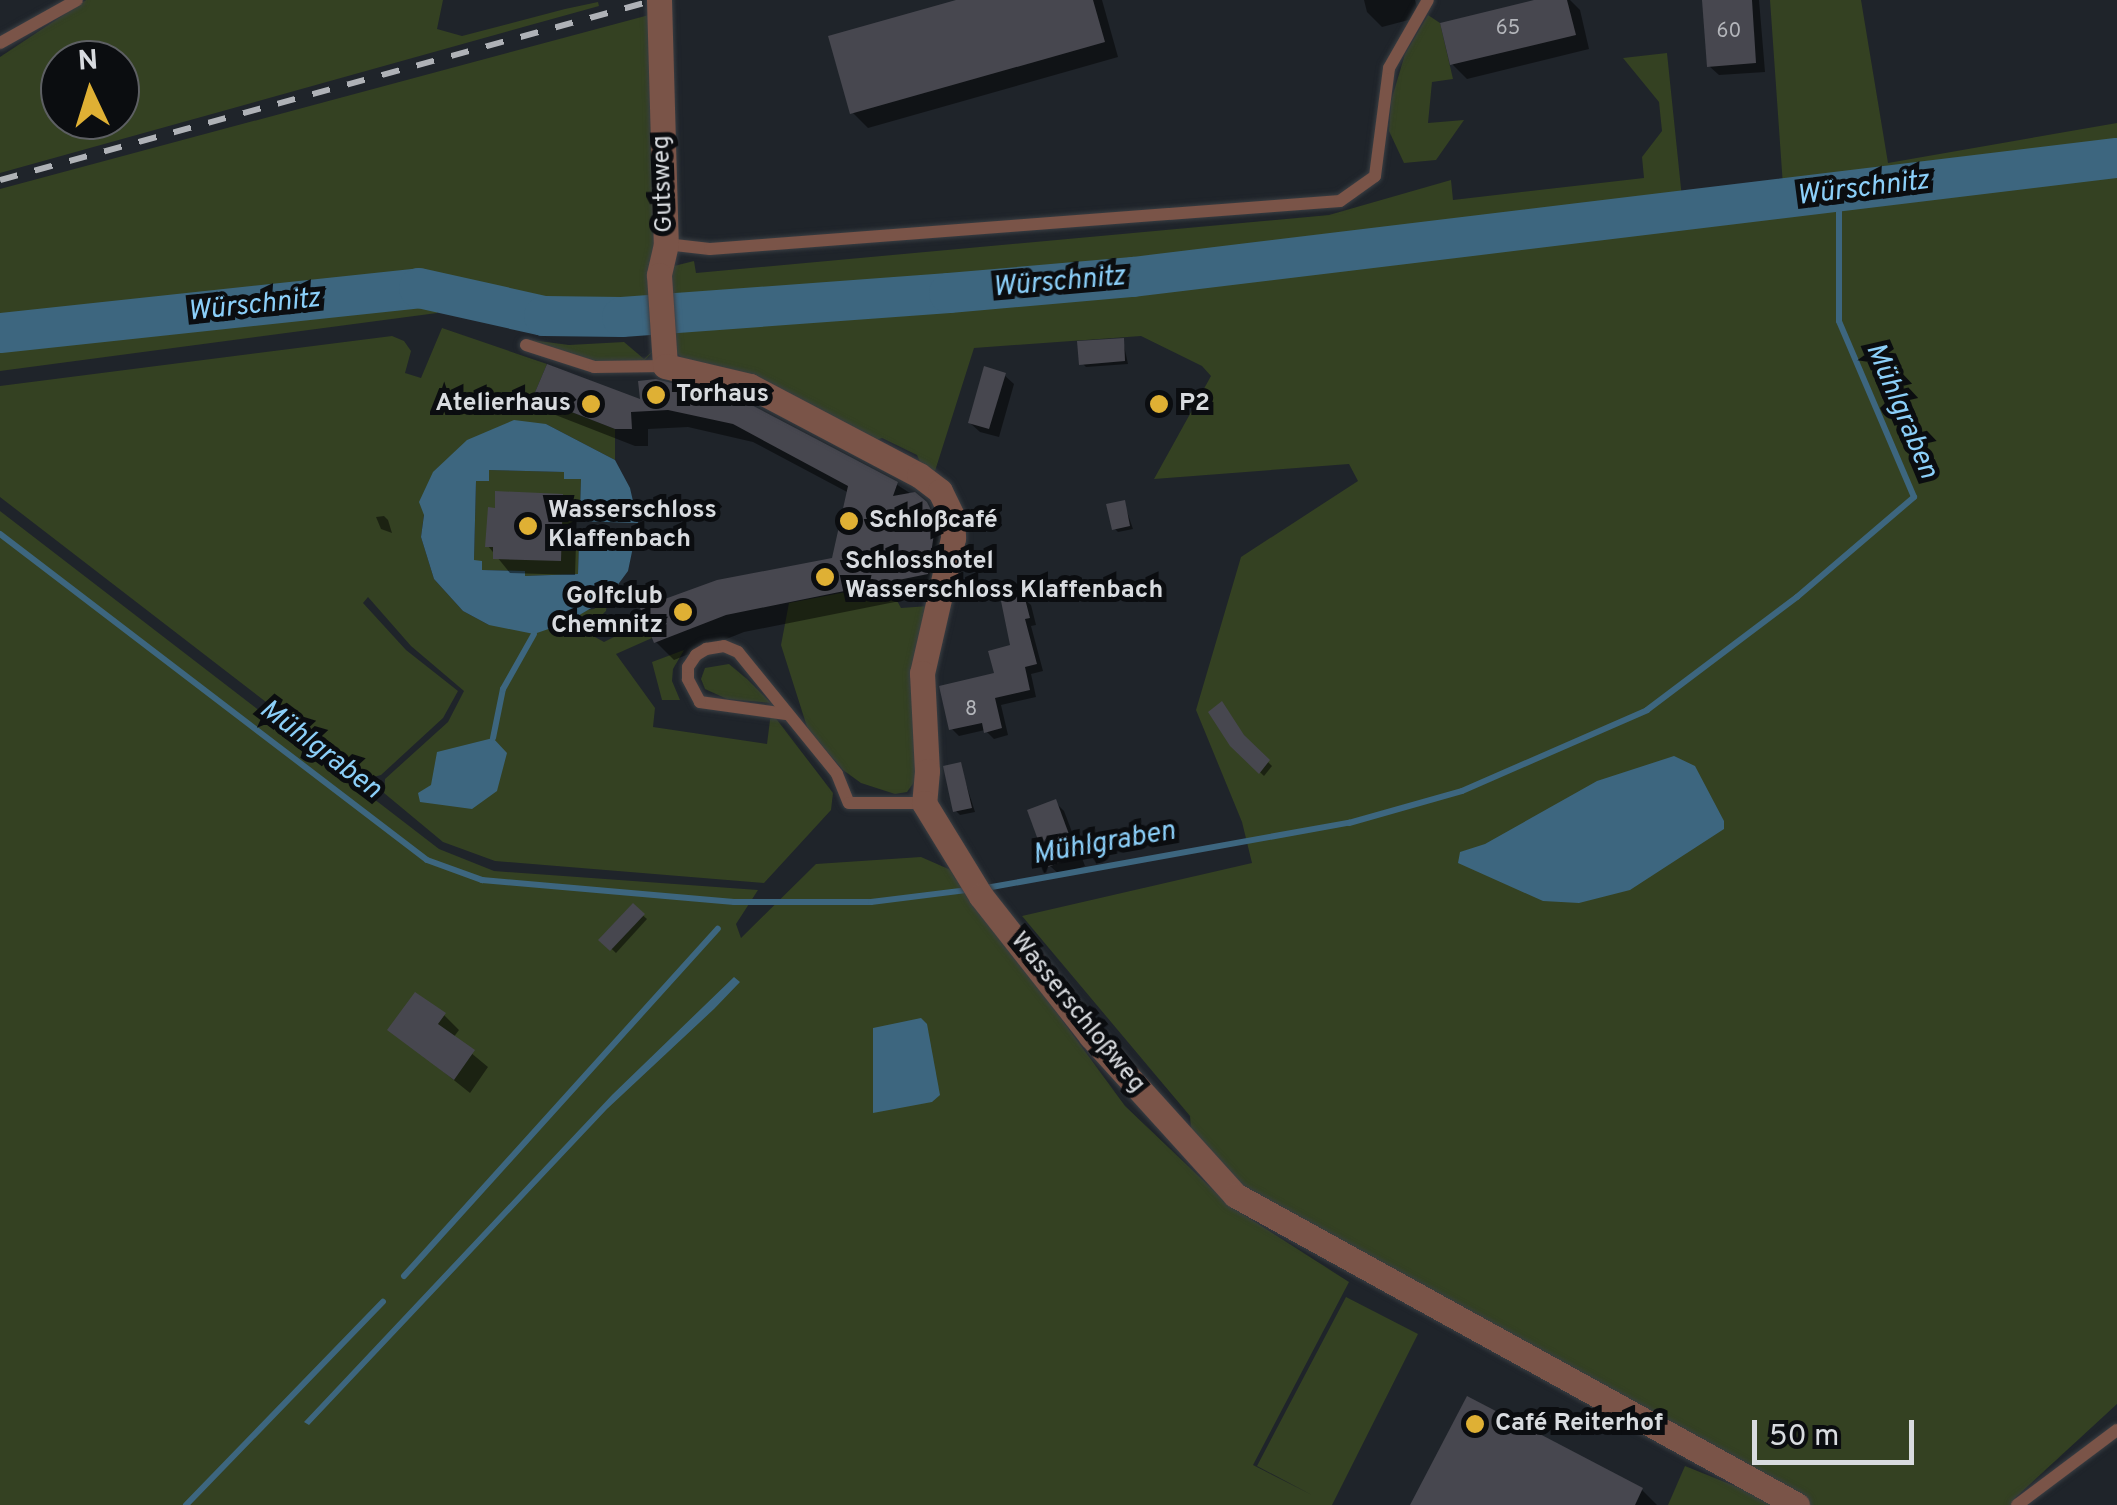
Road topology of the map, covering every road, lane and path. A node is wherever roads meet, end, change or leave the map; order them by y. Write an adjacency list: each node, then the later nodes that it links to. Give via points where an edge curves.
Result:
1 (77, 0): 4 (lane)
2 (659, 0): 5 (street, Gutsweg)
3 (1428, 0): 5 (lane, via 1390,68 1375,176 1340,201 710,249)
4 (0, 43)
5 (666, 244): 7 (street, Gutsweg, via 659,275)
6 (526, 346): 7 (lane, via 594,367)
7 (665, 357): 9 (street, via 750,386 940,491 953,538 922,672)
8 (786, 714): 8 (lane, via 738,652 724,646 706,650 688,667 700,702); 9 (lane, via 837,774 850,804)
9 (924, 803): 11 (street, Wasserschloßweg, via 978,890 1092,1036 1234,1196)
10 (2117, 1430): 12 (lane)
11 (1798, 1505)
12 (2017, 1505)

